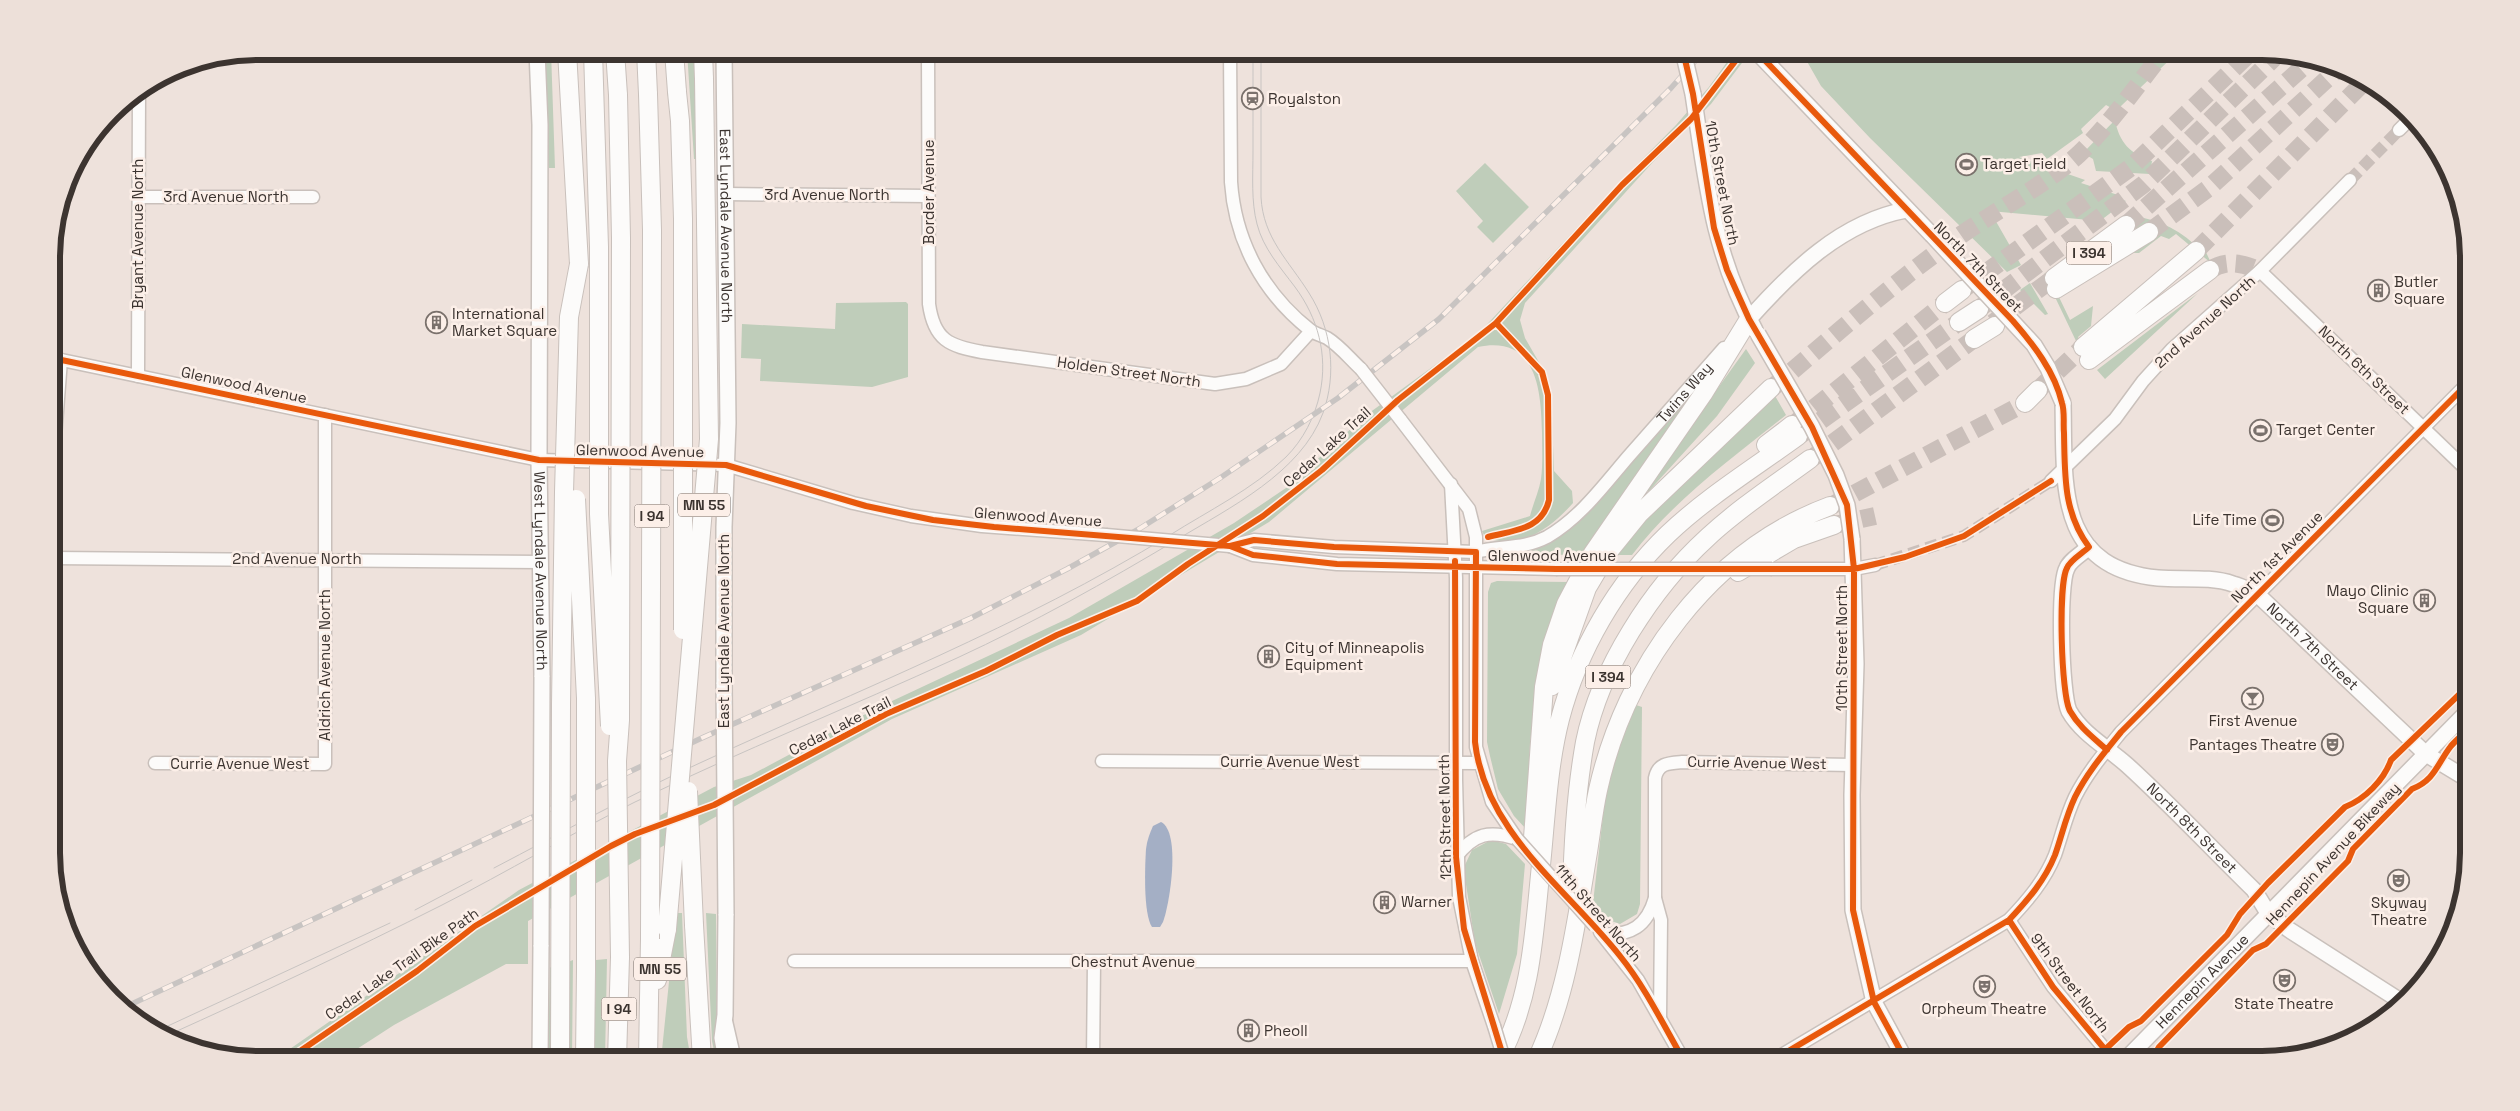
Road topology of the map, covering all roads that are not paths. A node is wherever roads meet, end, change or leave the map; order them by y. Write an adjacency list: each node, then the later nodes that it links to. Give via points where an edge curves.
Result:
1 (537, 60): 45 (main road, West Lyndale Avenue North)
2 (568, 60): 25 (highway)
3 (593, 60): 70 (highway, bridge, via 599,247 599,528 609,720)
4 (616, 60): 70 (highway, I 94, bridge, via 621,228 620,720)
5 (646, 60): 92 (highway, I 94, bridge, via 652,278)
6 (675, 60): 100 (highway, bridge, via 683,219 683,646)
7 (704, 60): 92 (highway, MN 55, bridge, via 709,439 667,929)
8 (724, 60): 17 (main road, East Lyndale Avenue North)
9 (928, 60): 18 (street, Border Avenue)
10 (1230, 60): 35 (street, via 1232,202 1241,237 1274,294)
11 (1685, 60): 33 (main road, 10th Street North, bridge, via 1714,228 1727,270)
12 (1765, 60): 21 (main road, North 7th Street)
13 (139, 100): 19 (street, Bryant Avenue North)
14 (2407, 123): 15 (street)
15 (2399, 130)
16 (2350, 180): 27 (street, 2nd Avenue North)
17 (726, 194): 18 (street, 3rd Avenue North); 47 (main road, East Lyndale Avenue North)
18 (928, 196): 34 (street, Border Avenue, via 929,304 932,323)
19 (139, 197): 20 (street, 3rd Avenue North); 38 (street, Bryant Avenue North)
20 (313, 197)
21 (1906, 210): 33 (main road, Twins Way, via 1876,217 1823,248 1775,290); 48 (main road, North 7th Street, bridge, via 2034,345 2063,403)
22 (2126, 225): 23 (highway, I 394, via 2054,285)
23 (2149, 232)
24 (2196, 251): 26 (highway, via 2086,353)
25 (578, 264): 96 (highway, bridge, via 568,317 564,492); 97 (highway, bridge, via 576,508 586,698)
26 (2210, 270)
27 (2260, 271): 42 (street, North 6th Street); 48 (street, 2nd Avenue North, via 2172,349 2115,418)
28 (1962, 290): 29 (highway)
29 (1945, 303)
30 (1979, 309): 31 (highway)
31 (1959, 322)
32 (1994, 325): 36 (highway)
33 (1753, 327): 56 (street, Twins Way, via 1571,520 1546,537 1516,548); 63 (main road, 10th Street North, bridge, via 1812,427 1836,475 1847,504); 67 (highway, via 1581,572 1566,604 1548,661)
34 (937, 331): 35 (street, Holden Street North, via 957,347 982,352 1215,384 1246,379 1281,364)
35 (1311, 331): 50 (street, bridge, via 1339,348 1361,369)
36 (1974, 339)
37 (60, 360): 38 (street, Glenwood Avenue)
38 (138, 376): 41 (street, Glenwood Avenue)
39 (1771, 388): 67 (highway, via 1639,514 1609,550 1587,588 1554,677)
40 (2460, 391): 42 (street, North 1st Avenue)
41 (325, 415): 45 (street, Glenwood Avenue); 58 (street, Aldrich Avenue North)
42 (2423, 428): 46 (street, North 6th Street); 64 (street, North 1st Avenue)
43 (1795, 431): 82 (highway, I 394, via 1710,490 1632,573 1603,617 1578,666 1560,717 1550,772)
44 (1810, 459): 89 (highway, I 394, via 1725,523 1690,555 1654,597 1618,655 1595,709 1580,776)
45 (539, 460): 47 (street, Glenwood Avenue); 59 (main road, West Lyndale Avenue North)
46 (2460, 463)
47 (726, 465): 53 (street, Glenwood Avenue, bridge, via 866,506 933,520); 93 (main road, East Lyndale Avenue North, bridge)
48 (2065, 466): 49 (street); 54 (main road, North 7th Street, via 2069,511 2078,533)
49 (2051, 481)
50 (1451, 484): 55 (street, 12th Street North); 56 (street, via 1469,509)
51 (1830, 506): 65 (highway, via 1754,546 1702,593)
52 (1834, 525): 65 (highway, via 1764,555 1710,592)
53 (1230, 546): 55 (street, Glenwood Avenue, via 1254,540); 61 (street, Glenwood Avenue, via 1253,554 1337,564)
54 (2089, 547): 64 (main road, North 7th Street, via 2104,562 2131,574 2233,584); 68 (main road, North 8th Street, via 2067,567 2065,576 2064,688 2069,710)
55 (1455, 552): 56 (street, Twins Way); 61 (street, 12th Street North)
56 (1476, 552): 62 (street)
57 (60, 558): 58 (street, 2nd Avenue North)
58 (325, 559): 59 (street, 2nd Avenue North); 75 (street, Aldrich Avenue North)
59 (541, 562): 95 (main road, West Lyndale Avenue North, bridge)
60 (1875, 565): 63 (street, Glenwood Avenue)
61 (1456, 568): 62 (street, Glenwood Avenue); 73 (street, 12th Street North)
62 (1476, 568): 63 (street, Glenwood Avenue, bridge); 74 (street, via 1475,742)
63 (1854, 569): 76 (main road, 10th Street North)
64 (2258, 595): 68 (street, North 1st Avenue); 69 (main road, North 7th Street)
65 (1679, 619): 89 (highway, via 1637,682 1608,752 1593,813)
66 (2460, 719): 69 (main road, Hennepin Avenue)
67 (1539, 742): 82 (highway, via 1532,825)
68 (2107, 750): 83 (main road, North 8th Street, via 2254,890); 84 (street, North 1st Avenue, via 2075,797 2045,875 2034,893)
69 (2426, 754): 78 (main road, North 7th Street); 83 (main road, Hennepin Avenue)
70 (617, 761): 98 (highway, I 94, bridge, via 620,958)
71 (1102, 761): 73 (street, Currie Avenue West)
72 (155, 763): 75 (street, Currie Avenue West)
73 (1456, 763): 74 (street, Currie Avenue West); 80 (street, 12th Street North)
74 (1479, 763): 79 (street, via 1492,802)
75 (325, 764)
76 (1853, 765): 77 (street, Currie Avenue West, via 1682,762); 91 (main road, 10th Street North, via 1853,904)
77 (1661, 766): 81 (street, 11th Street North, via 1655,778)
78 (2460, 775)
79 (1517, 839): 80 (street, via 1489,834 1467,845); 85 (street, 11th Street North, bridge)
80 (1456, 857): 87 (street, 12th Street North, via 1461,913)
81 (1655, 898): 85 (street, 11th Street North, via 1639,928 1622,934); 94 (street, 11th Street North, via 1661,916)
82 (1536, 908): 105 (highway, I 394, via 1526,990)
83 (2268, 913): 90 (main road); 111 (main road, Hennepin Avenue)
84 (2009, 920): 91 (street, North 1st Avenue); 110 (street, 9th Street North, via 2053,987)
85 (1599, 930): 94 (street, 11th Street North, via 1634,974)
86 (794, 961): 88 (street, Chestnut Avenue)
87 (1472, 961): 88 (street, Chestnut Avenue); 104 (street, 12th Street North, bridge)
88 (1094, 962): 103 (street)
89 (1566, 973): 106 (highway, I 394)
90 (2396, 998)
91 (1874, 1002): 108 (street, North 1st Avenue); 109 (main road, 10th Street North)
92 (650, 1009): 99 (highway, I 94)
93 (725, 1015): 101 (main road, East Lyndale Avenue North, via 722,1038); 102 (street)
94 (1660, 1018): 107 (street, 11th Street North)
95 (540, 1051)
96 (560, 1051)
97 (585, 1051)
98 (617, 1051)
99 (648, 1051)
100 (701, 1051)
101 (724, 1051)
102 (734, 1051)
103 (1093, 1051)
104 (1501, 1051)
105 (1504, 1051)
106 (1541, 1051)
107 (1678, 1051)
108 (1789, 1051)
109 (1901, 1051)
110 (2106, 1051)
111 (2134, 1051)

